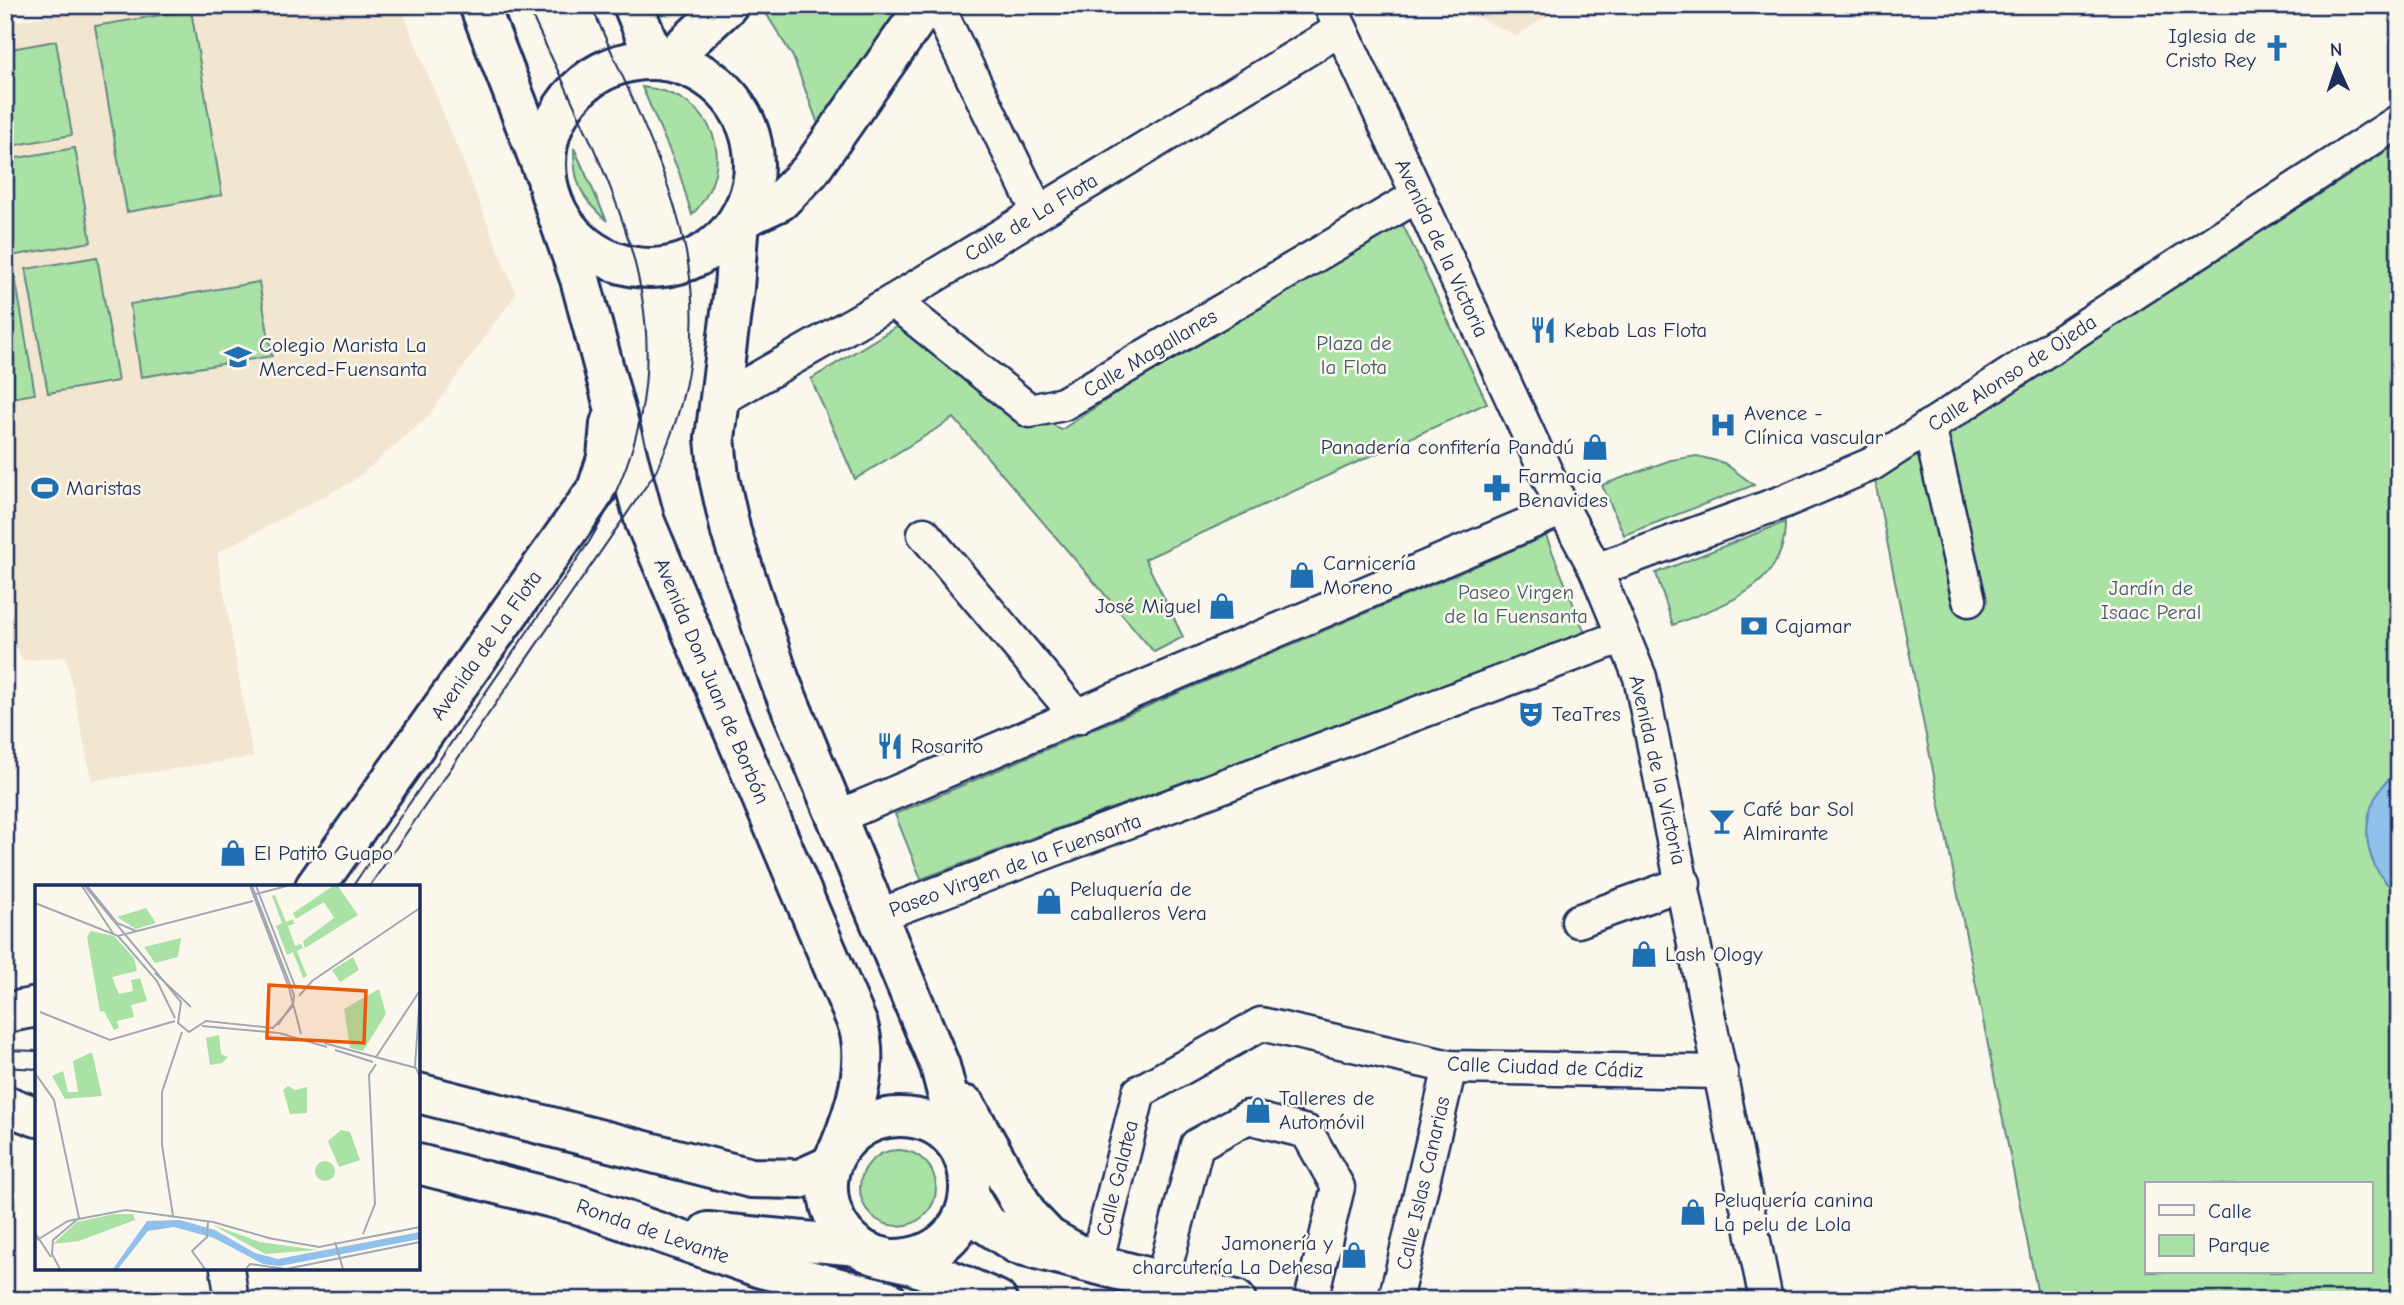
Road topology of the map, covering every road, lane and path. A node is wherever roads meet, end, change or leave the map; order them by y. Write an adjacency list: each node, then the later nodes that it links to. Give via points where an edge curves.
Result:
1 (479, 5): 9 (main road, Avenida Don Juan de Borbón)
2 (634, 5): 7 (main road)
3 (728, 5): 7 (main road)
4 (926, 5): 12 (main road, via 810,171 780,201)
5 (937, 5): 11 (street)
6 (1336, 17): 10 (street, Avenida de la Victoria); 11 (street, Calle de La Flota)
7 (661, 60): 9 (main road, via 617,64 583,83 569,97 554,121 546,149); 12 (main road, via 713,80 748,125 754,181)
8 (2399, 121): 16 (street, Calle Alonso de Ojeda)
9 (550, 193): 12 (main road, via 580,242 598,254 638,268 689,261 724,237); 14 (main road, Avenida Don Juan de Borbón)
10 (1417, 196): 13 (street, Calle Magallanes, via 1063,404 1030,411); 17 (street, Avenida de la Victoria)
11 (1038, 212): 13 (street, Calle de La Flota)
12 (739, 219): 15 (main road)
13 (892, 301): 15 (street, Calle de La Flota)
14 (610, 387): 25 (main road, Avenida de La Flota, via 609,444 597,489); 37 (main road, Avenida Don Juan de Borbón, via 645,522 862,1035 856,1101)
15 (718, 401): 23 (main road, via 715,450 731,532 780,681)
16 (1929, 426): 19 (street, Calle Alonso de Ojeda, via 1872,464); 20 (street)
17 (1563, 509): 19 (street, Avenida de la Victoria); 22 (street)
18 (924, 534): 22 (street)
19 (1596, 570): 21 (street, Avenida de la Victoria)
20 (1969, 600)
21 (1623, 636): 24 (street, Avenida de la Victoria, via 1640,677); 26 (street, Paseo Virgen de la Fuensanta)
22 (1078, 717): 23 (street)
23 (835, 818): 26 (main road)
24 (1684, 883): 27 (street); 32 (street, Avenida de la Victoria)
25 (316, 885)
26 (877, 916): 30 (main road)
27 (1578, 921)
28 (35, 1007): 29 (main road)
29 (5, 1013)
30 (920, 1017): 38 (main road, via 948,1091); 43 (main road, via 1028,1216 1049,1238)
31 (1450, 1067): 32 (street, Calle Ciudad de Cádiz); 33 (street, Calle Ciudad de Cádiz, via 1261,1024); 51 (street, Calle Islas Canarias)
32 (1721, 1072): 52 (street, Avenida de la Victoria)
33 (1139, 1092): 43 (street, Calle Galatea)
34 (420, 1094): 37 (main road, via 751,1178 800,1180)
35 (5, 1105): 36 (main road)
36 (35, 1116)
37 (836, 1156): 38 (main road, via 869,1123 906,1117 941,1130); 42 (main road, via 827,1191 833,1216)
38 (964, 1159): 40 (main road)
39 (420, 1165): 41 (main road, Ronda de Levante)
40 (970, 1198): 42 (main road, via 962,1221 939,1247 917,1256); 43 (main road, via 985,1223 1008,1241)
41 (580, 1205): 42 (main road, via 725,1235 825,1241); 47 (main road, Ronda de Levante, via 761,1268)
42 (875, 1253): 48 (main road)
43 (1096, 1264): 45 (main road)
44 (227, 1270): 46 (street)
45 (1162, 1281): 49 (main road); 50 (street, via 1198,1145 1248,1117 1307,1132 1338,1187)
46 (232, 1300)
47 (887, 1300)
48 (997, 1300)
49 (1236, 1300)
50 (1311, 1300)
51 (1395, 1300)
52 (1766, 1300)

